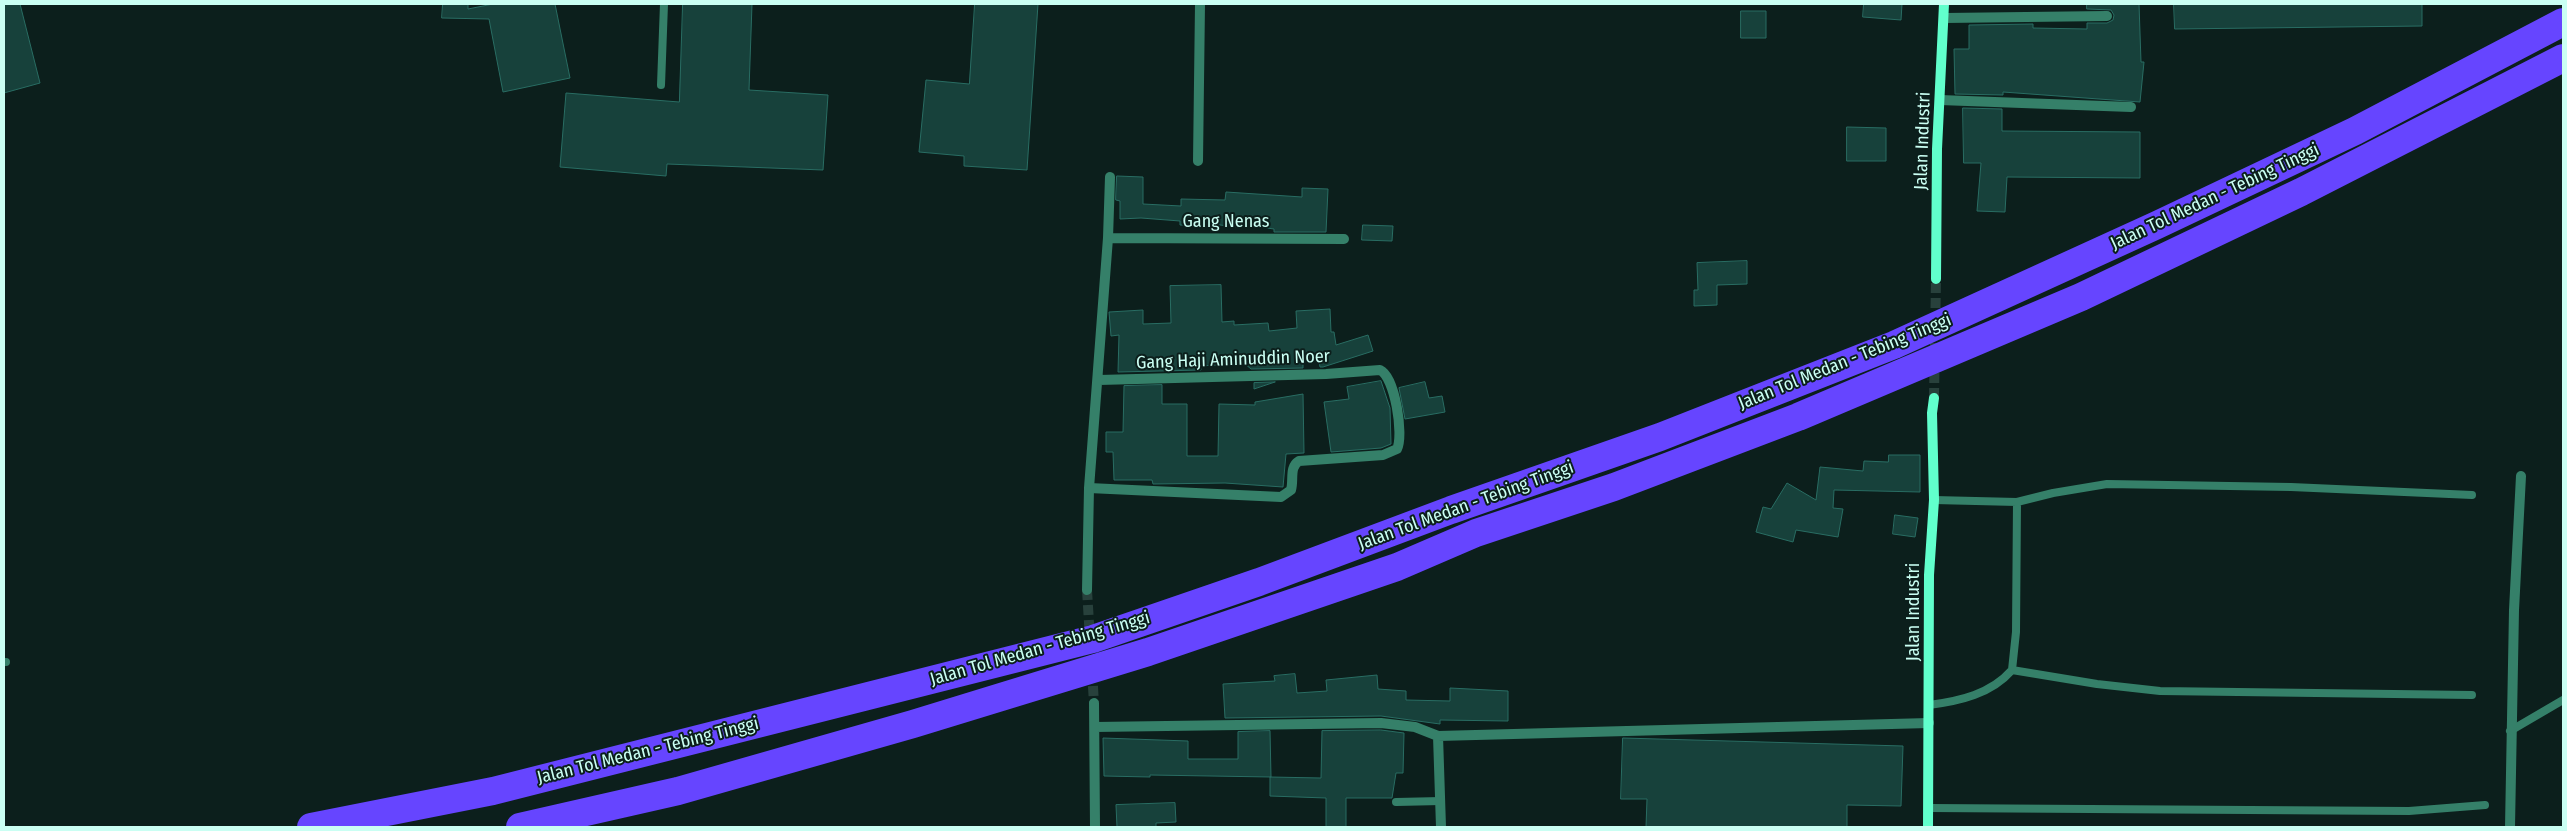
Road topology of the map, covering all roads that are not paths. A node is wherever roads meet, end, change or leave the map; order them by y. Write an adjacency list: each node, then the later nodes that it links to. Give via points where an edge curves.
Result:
1 (664, 4): 8 (lane)
2 (1200, 4): 11 (street)
3 (1944, 4): 5 (street, Jalan Industri)
4 (2107, 16): 5 (street)
5 (1945, 18): 9 (street, Jalan Industri)
6 (2563, 22): 37 (highway, Jalan Tol Medan - Tebing Tinggi, via 2355,131 2157,226 1894,345 1660,437 1258,582 1074,643 493,791)
7 (2563, 58): 38 (highway, via 2301,192 2081,297 1798,417 1614,487 1476,533 1397,567 1148,652 678,791)
8 (661, 85)
9 (1940, 100): 10 (street); 15 (street, Jalan Industri)
10 (2131, 108)
11 (1198, 161)
12 (1110, 177): 13 (street)
13 (1108, 238): 14 (street, Gang Nenas); 16 (street)
14 (1344, 239)
15 (1936, 279)
16 (1099, 380): 19 (street); 19 (street, Gang Haji Aminuddin Noer, via 1383,371 1393,389 1400,437 1398,449 1390,454 1299,461 1292,470 1291,490 1281,497)
17 (1934, 398): 21 (street, Jalan Industri)
18 (2520, 476): 31 (street)
19 (1089, 488): 23 (street)
20 (2472, 494): 22 (lane, via 2107,484 2053,492)
21 (1934, 500): 22 (lane); 28 (street, Jalan Industri, via 1929,575)
22 (2017, 502): 24 (lane, via 2016,641)
23 (1087, 590)
24 (2012, 670): 25 (lane, via 2160,691); 28 (lane, via 2003,681 1962,701)
25 (2472, 695)
26 (2563, 700): 31 (lane)
27 (1094, 703): 30 (street)
28 (1929, 705): 29 (street, Jalan Industri)
29 (1929, 723): 32 (street); 36 (street, Jalan Industri)
30 (1094, 728): 32 (street, via 1381,723 1414,727); 39 (street)
31 (2510, 731): 42 (street)
32 (1438, 736): 33 (street)
33 (1441, 801): 34 (lane); 40 (street)
34 (1396, 802)
35 (2485, 805): 36 (lane, via 2409,811)
36 (1929, 808): 41 (street, Jalan Industri)
37 (311, 827)
38 (520, 827)
39 (1094, 827)
40 (1440, 827)
41 (1928, 827)
42 (2510, 827)

